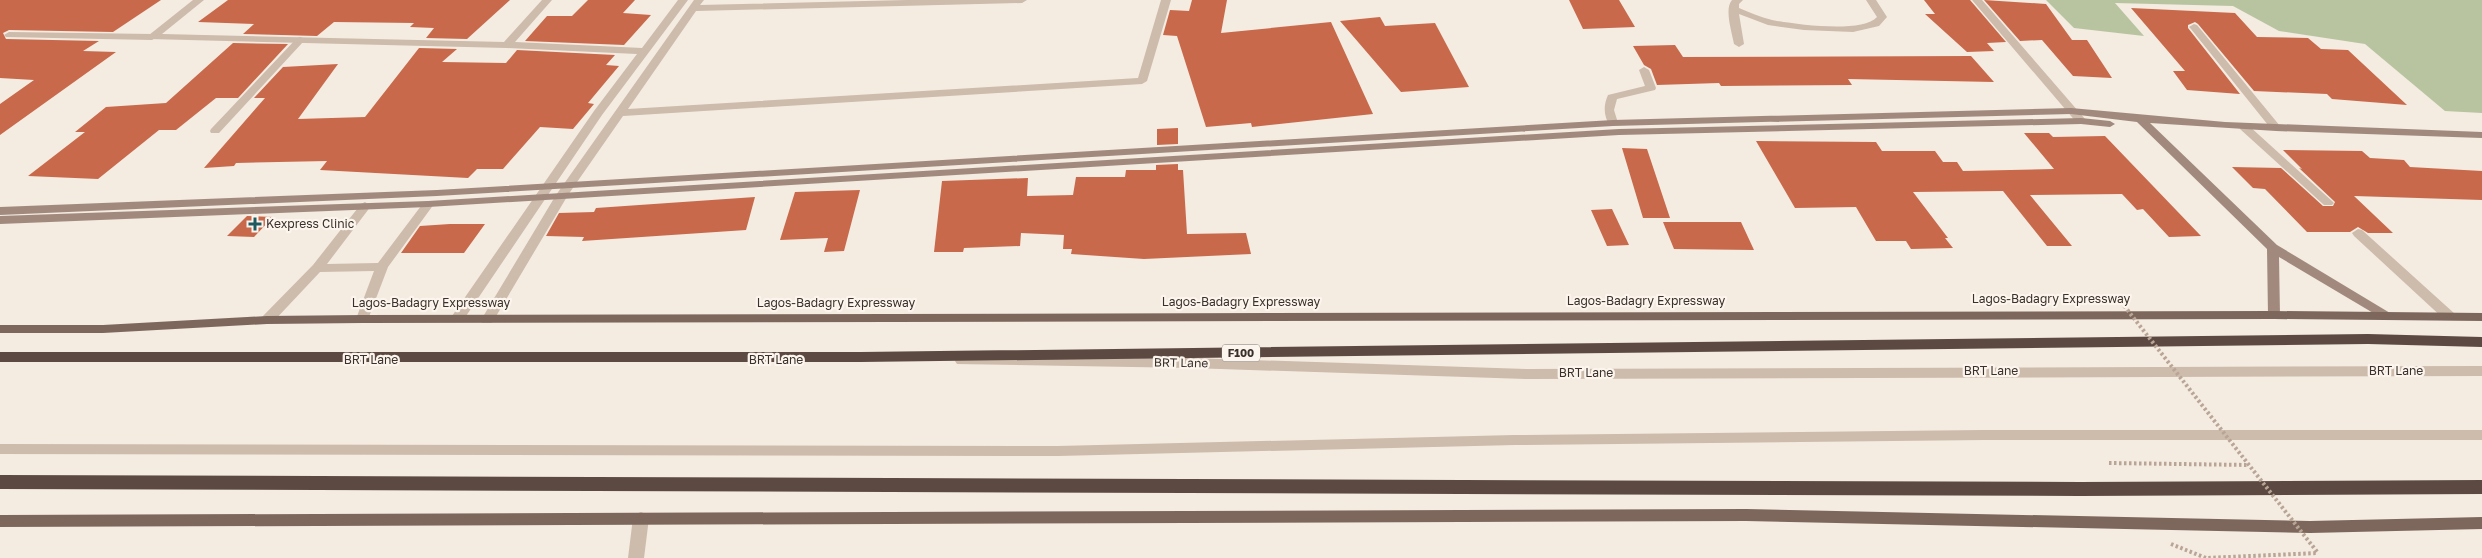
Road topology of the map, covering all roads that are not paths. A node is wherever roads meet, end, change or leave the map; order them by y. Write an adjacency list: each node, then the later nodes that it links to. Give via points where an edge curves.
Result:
1 (199, 0): 13 (street)
2 (547, 0): 16 (street)
3 (683, 0): 17 (street)
4 (1022, 0): 9 (street)
5 (1166, 0): 20 (street, via 1142,81)
6 (1738, 0): 10 (street)
7 (1872, 0): 10 (street, via 1882,17 1876,24 1852,29 1768,22)
8 (1977, 0): 19 (street)
9 (697, 4): 20 (street)
10 (1733, 9): 15 (street)
11 (2194, 27): 24 (street)
12 (9, 35): 13 (street)
13 (152, 37): 14 (street)
14 (300, 40): 16 (street); 25 (street)
15 (1739, 44)
16 (506, 45): 17 (street)
17 (644, 51): 30 (street)
18 (1644, 70): 22 (street, via 1651,88 1612,97 1609,110)
19 (2072, 111): 21 (street); 22 (main road); 23 (main road)
20 (619, 113): 29 (street)
21 (2081, 121): 23 (main road); 32 (main road, via 1619,132)
22 (1613, 123): 29 (main road)
23 (2145, 124): 26 (main road); 39 (main road)
24 (2276, 128): 26 (main road); 27 (main road)
25 (215, 131)
26 (2248, 131): 28 (main road); 33 (street)
27 (2482, 135)
28 (2482, 143)
29 (571, 184): 30 (main road); 32 (street)
30 (548, 186): 31 (street); 36 (main road)
31 (539, 196): 32 (main road); 34 (main road); 47 (street)
32 (562, 196): 49 (street)
33 (2328, 203)
34 (428, 204): 35 (main road); 40 (street)
35 (366, 206): 37 (main road); 41 (street)
36 (0, 211)
37 (0, 220)
38 (2358, 232): 44 (street)
39 (2273, 248): 42 (main road); 43 (main road)
40 (382, 267): 41 (street); 46 (street)
41 (317, 268): 48 (street)
42 (2274, 315): 43 (main road, Lagos-Badagry Expressway); 49 (main road, Lagos-Badagry Expressway)
43 (2385, 316): 44 (main road, Lagos-Badagry Expressway)
44 (2450, 317): 45 (main road, Lagos-Badagry Expressway)
45 (2482, 317)
46 (362, 319): 47 (main road, Lagos-Badagry Expressway); 48 (main road, Lagos-Badagry Expressway)
47 (457, 319): 49 (main road, Lagos-Badagry Expressway)
48 (267, 320): 50 (main road, Lagos-Badagry Expressway, via 103,329)
49 (487, 320)
50 (0, 329)
51 (2482, 342): 52 (highway, F100, via 2368,339 861,357)
52 (0, 358): 53 (street, BRT Lane, via 1030,361 1526,374)
53 (2482, 370)
54 (2482, 435): 55 (street, via 1983,435 1545,440 1058,451)
55 (0, 449)
56 (0, 482): 57 (highway)
57 (2482, 488)
58 (641, 518): 59 (main road); 60 (main road, via 1746,514 2310,527); 61 (street)
59 (0, 521)
60 (2482, 523)
61 (636, 558)

